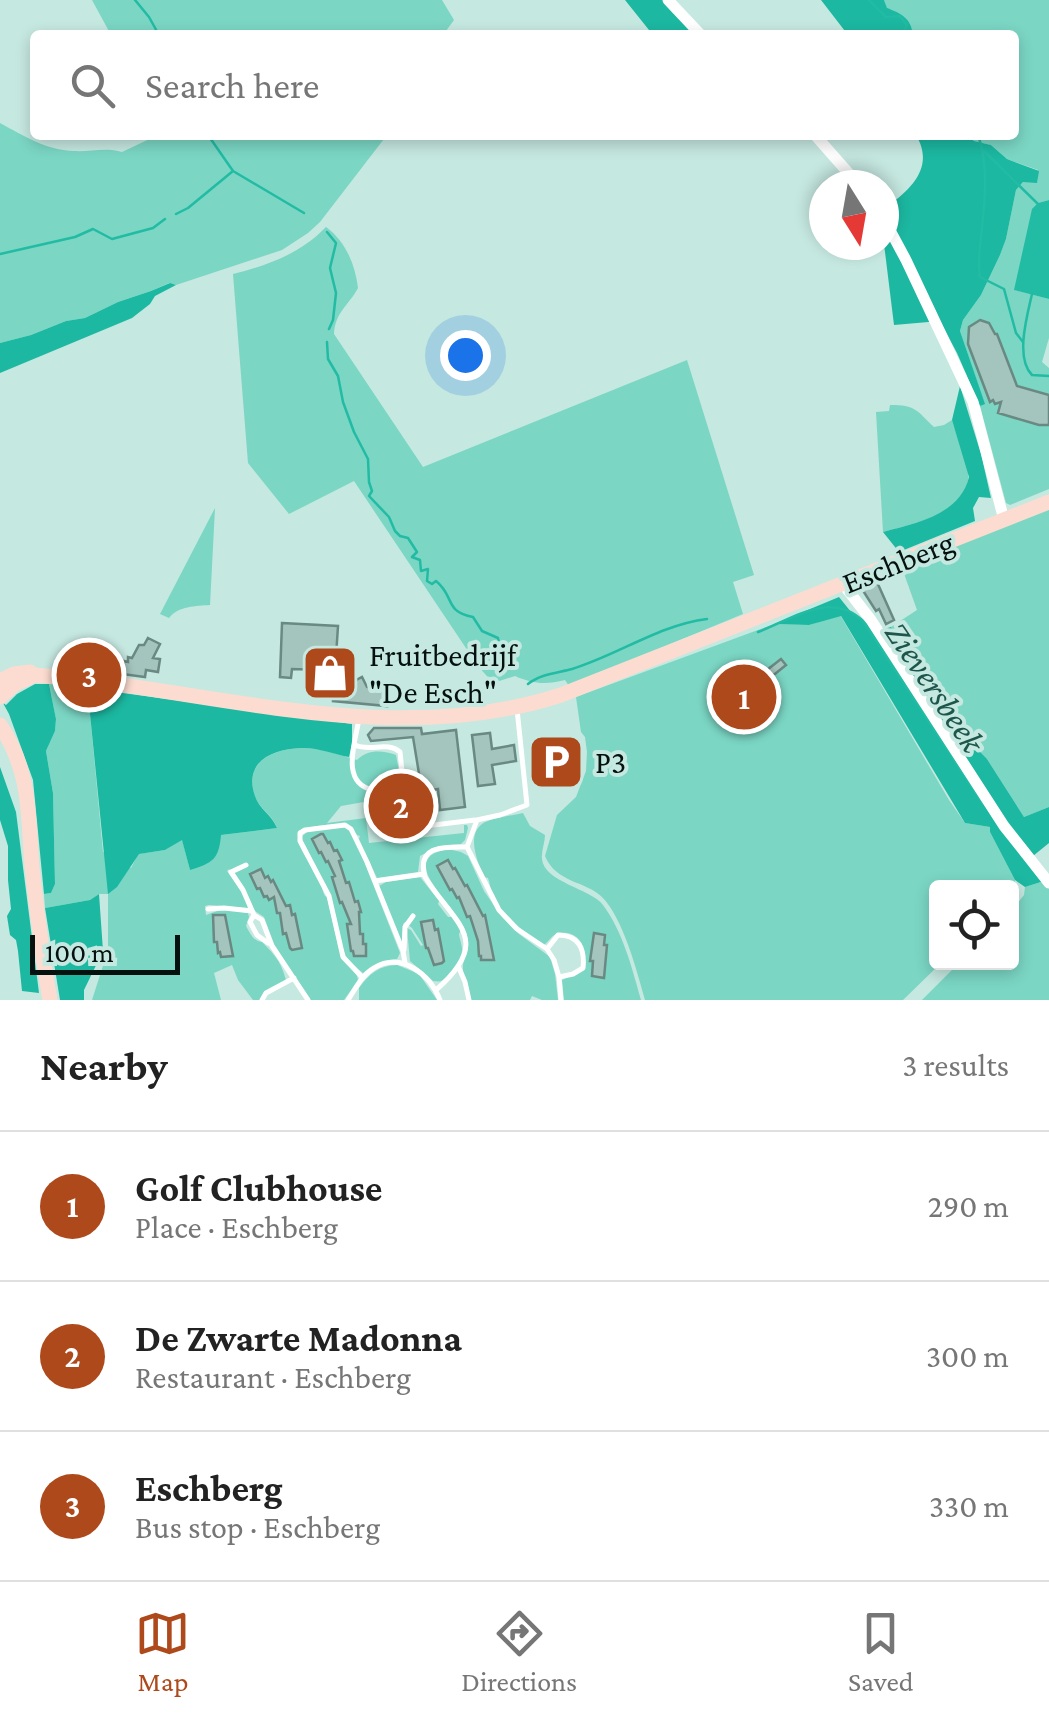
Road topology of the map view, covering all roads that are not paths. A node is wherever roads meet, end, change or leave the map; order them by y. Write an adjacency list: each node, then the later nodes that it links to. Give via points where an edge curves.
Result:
1 (668, 0): 2 (street)
2 (697, 30)
3 (820, 140): 4 (street)
4 (846, 170)
5 (899, 247): 7 (street, via 973,402)
6 (1049, 502): 7 (street, Eschberg)
7 (1004, 520): 8 (street, Eschberg)
8 (843, 584): 12 (street, Eschberg); 24 (street)
9 (34, 675): 10 (street, Eschberg, via 22,672); 11 (street); 13 (street, Eschberg)
10 (0, 681)
11 (0, 697)
12 (517, 708): 13 (street, Eschberg); 18 (lane, via 527,805)
13 (359, 716): 16 (lane)
14 (0, 725): 17 (street, via 22,770)
15 (0, 742): 17 (street)
16 (355, 746): 16 (lane, via 355,782 380,792 404,781 395,748)
17 (28, 815): 38 (street)
18 (477, 820): 19 (lane); 20 (lane)
19 (384, 831)
20 (466, 848): 22 (lane, via 430,852); 29 (lane, via 499,910)
21 (246, 865): 26 (lane, via 231,872)
22 (424, 874): 23 (lane); 32 (lane, via 463,930)
23 (375, 882): 30 (lane); 35 (lane, via 349,827 300,833 329,896 343,957)
24 (1049, 883)
25 (208, 909): 26 (lane)
26 (253, 913): 28 (lane); 28 (lane, via 253,930)
27 (413, 916): 30 (lane)
28 (272, 946): 34 (lane)
29 (546, 949): 33 (lane); 33 (lane, via 558,934 579,942 583,968)
30 (403, 952): 31 (lane)
31 (405, 963): 35 (lane, via 381,964); 36 (lane)
32 (459, 968): 36 (lane); 42 (lane)
33 (559, 977): 43 (lane)
34 (294, 978): 39 (lane); 40 (lane)
35 (362, 978): 37 (lane)
36 (436, 990): 41 (lane)
37 (351, 999)
38 (50, 1000)
39 (262, 1000)
40 (308, 1000)
41 (440, 1000)
42 (468, 1000)
43 (562, 1000)

